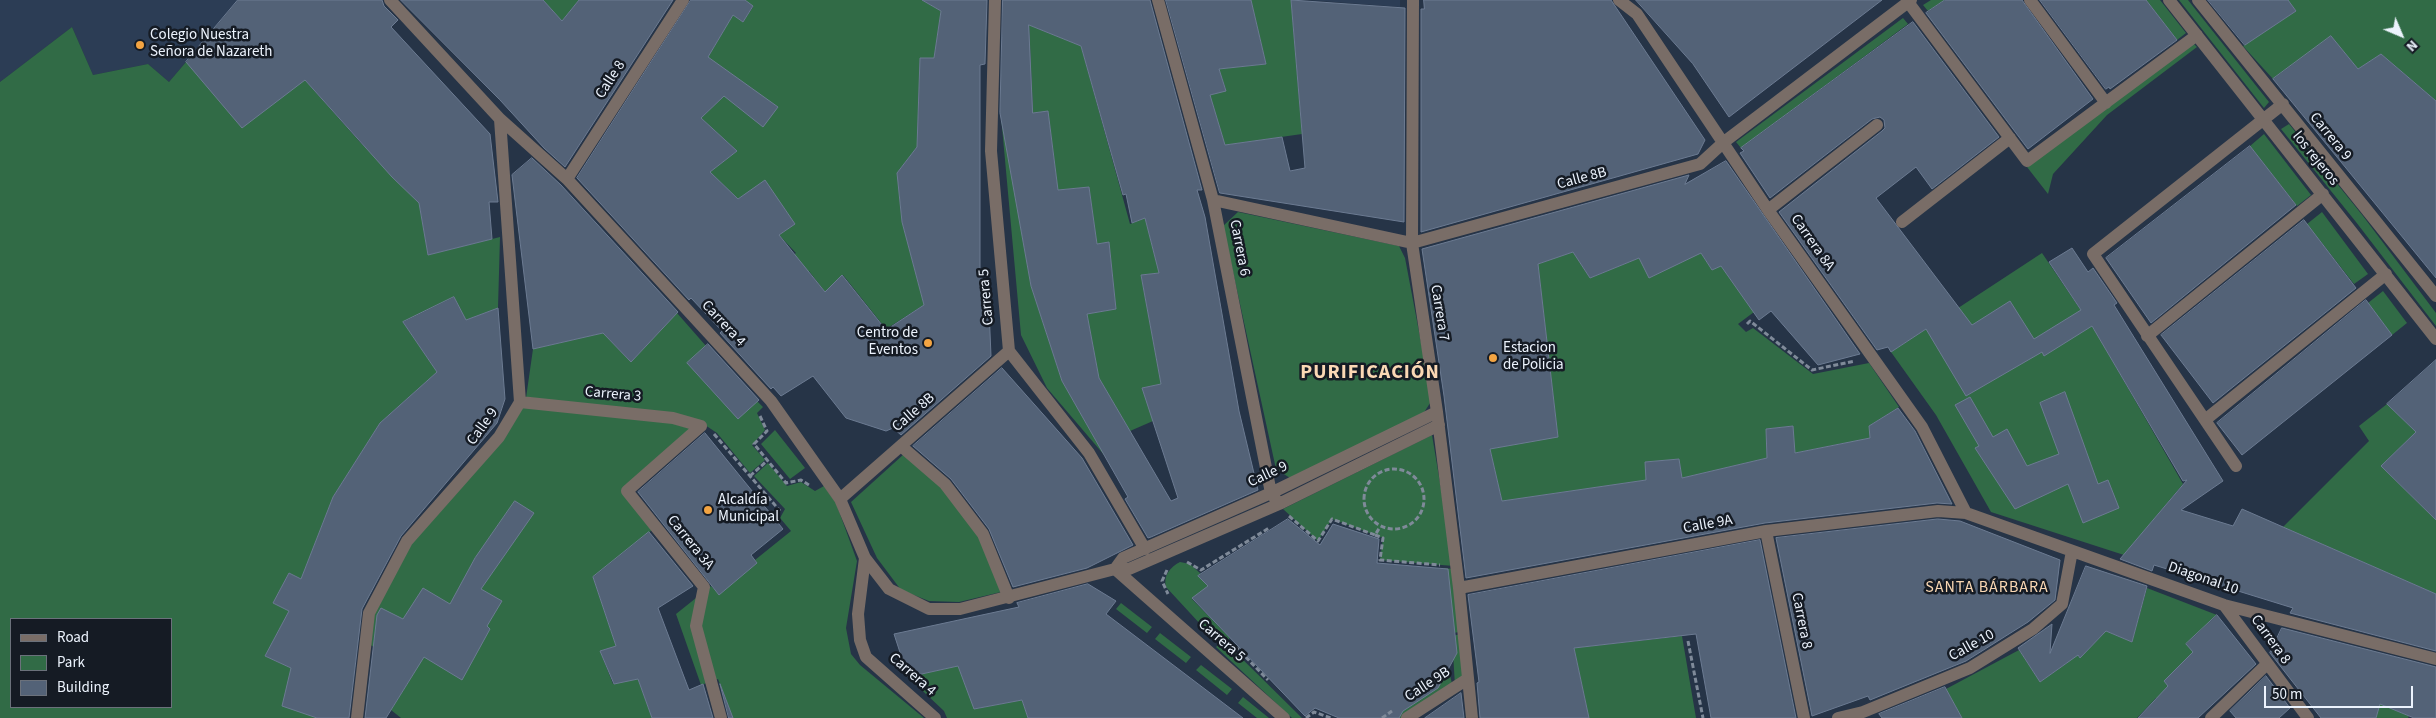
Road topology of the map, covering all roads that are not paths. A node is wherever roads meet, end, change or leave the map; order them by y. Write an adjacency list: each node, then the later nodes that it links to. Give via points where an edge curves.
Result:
1 (390, 0): 14 (street, Carrera 4)
2 (683, 0): 19 (street, Calle 8)
3 (995, 0): 29 (street, Carrera 5, via 991,151)
4 (1158, 0): 21 (street, Carrera 6)
5 (1413, 0): 24 (street, Carrera 7)
6 (1619, 0): 18 (street, Carrera 8A, via 1637,14)
7 (2030, 0): 12 (street)
8 (2169, 0): 11 (street, los rejeros)
9 (2198, 0): 13 (street, Carrera 9)
10 (1909, 1): 17 (street); 18 (street, Calle 8B)
11 (2197, 35): 12 (street); 15 (street, los rejeros)
12 (2106, 104): 17 (street, via 2027,161)
13 (2282, 104): 15 (street); 26 (street, Carrera 9)
14 (500, 119): 19 (street, Carrera 4); 30 (street, Calle 9)
15 (2262, 120): 20 (street, los rejeros); 27 (street, via 2092,254)
16 (1877, 125): 22 (street)
17 (2010, 138): 23 (street)
18 (1724, 142): 22 (street, Carrera 8A); 24 (street, Calle 8B, via 1700,164)
19 (567, 179): 38 (street, Carrera 4, via 771,401)
20 (2323, 194): 25 (street, los rejeros); 27 (street)
21 (1213, 200): 24 (street, Calle 8B); 37 (street, Carrera 6)
22 (1768, 210): 40 (street, Carrera 8A, via 1922,427)
23 (1902, 222)
24 (1412, 243): 31 (street, Carrera 7)
25 (2386, 274): 28 (street, los rejeros); 32 (street)
26 (2436, 296)
27 (2147, 336): 32 (street)
28 (2436, 339)
29 (1008, 351): 35 (street, Calle 8B); 42 (street, via 1089,453)
30 (520, 402): 34 (street, Carrera 3, via 673,418); 53 (street, Calle 9, via 499,437 407,541 368,614)
31 (1437, 412): 33 (street, Carrera 7); 37 (street, Calle 9)
32 (2205, 420): 36 (street)
33 (1439, 425): 39 (street, Calle 9); 46 (street, Carrera 7)
34 (701, 426): 54 (street, Carrera 3A, via 627,491 704,587 696,626)
35 (901, 446): 38 (street, Calle 8B); 47 (street, via 944,484 983,534)
36 (2236, 466)
37 (1271, 492): 39 (street, Carrera 6); 42 (street, Calle 9)
38 (840, 499): 44 (street, Carrera 4)
39 (1279, 504): 45 (street, Calle 9, via 1129,569)
40 (1966, 513): 41 (street, Calle 9A, via 1938,511); 43 (street, Diagonal 10)
41 (1766, 531): 46 (street, Calle 9A); 59 (street, Carrera 8)
42 (1144, 549): 45 (street, Calle 9, via 1123,558)
43 (2072, 551): 48 (street, Diagonal 10); 52 (street, Calle 10, via 2062,604 2033,629 1970,668)
44 (865, 558): 47 (street, Calle 9, via 888,589 929,609 960,609); 55 (street, Carrera 4, via 858,614 860,640 866,656)
45 (1115, 569): 47 (street, Calle 9); 56 (street, Carrera 5)
46 (1459, 588): 51 (street, Carrera 7)
47 (1009, 598)
48 (2224, 605): 49 (street, Diagonal 10); 50 (street, Carrera 8)
49 (2436, 659)
50 (2266, 665): 61 (street); 62 (street, Carrera 8)
51 (1466, 680): 57 (street, Calle 9B); 58 (street, Carrera 7)
52 (1866, 715): 60 (street, Calle 10)
53 (357, 718)
54 (721, 718)
55 (935, 718)
56 (1284, 718)
57 (1407, 718)
58 (1472, 718)
59 (1804, 718)
60 (1838, 718)
61 (2211, 718)
62 (2308, 718)

